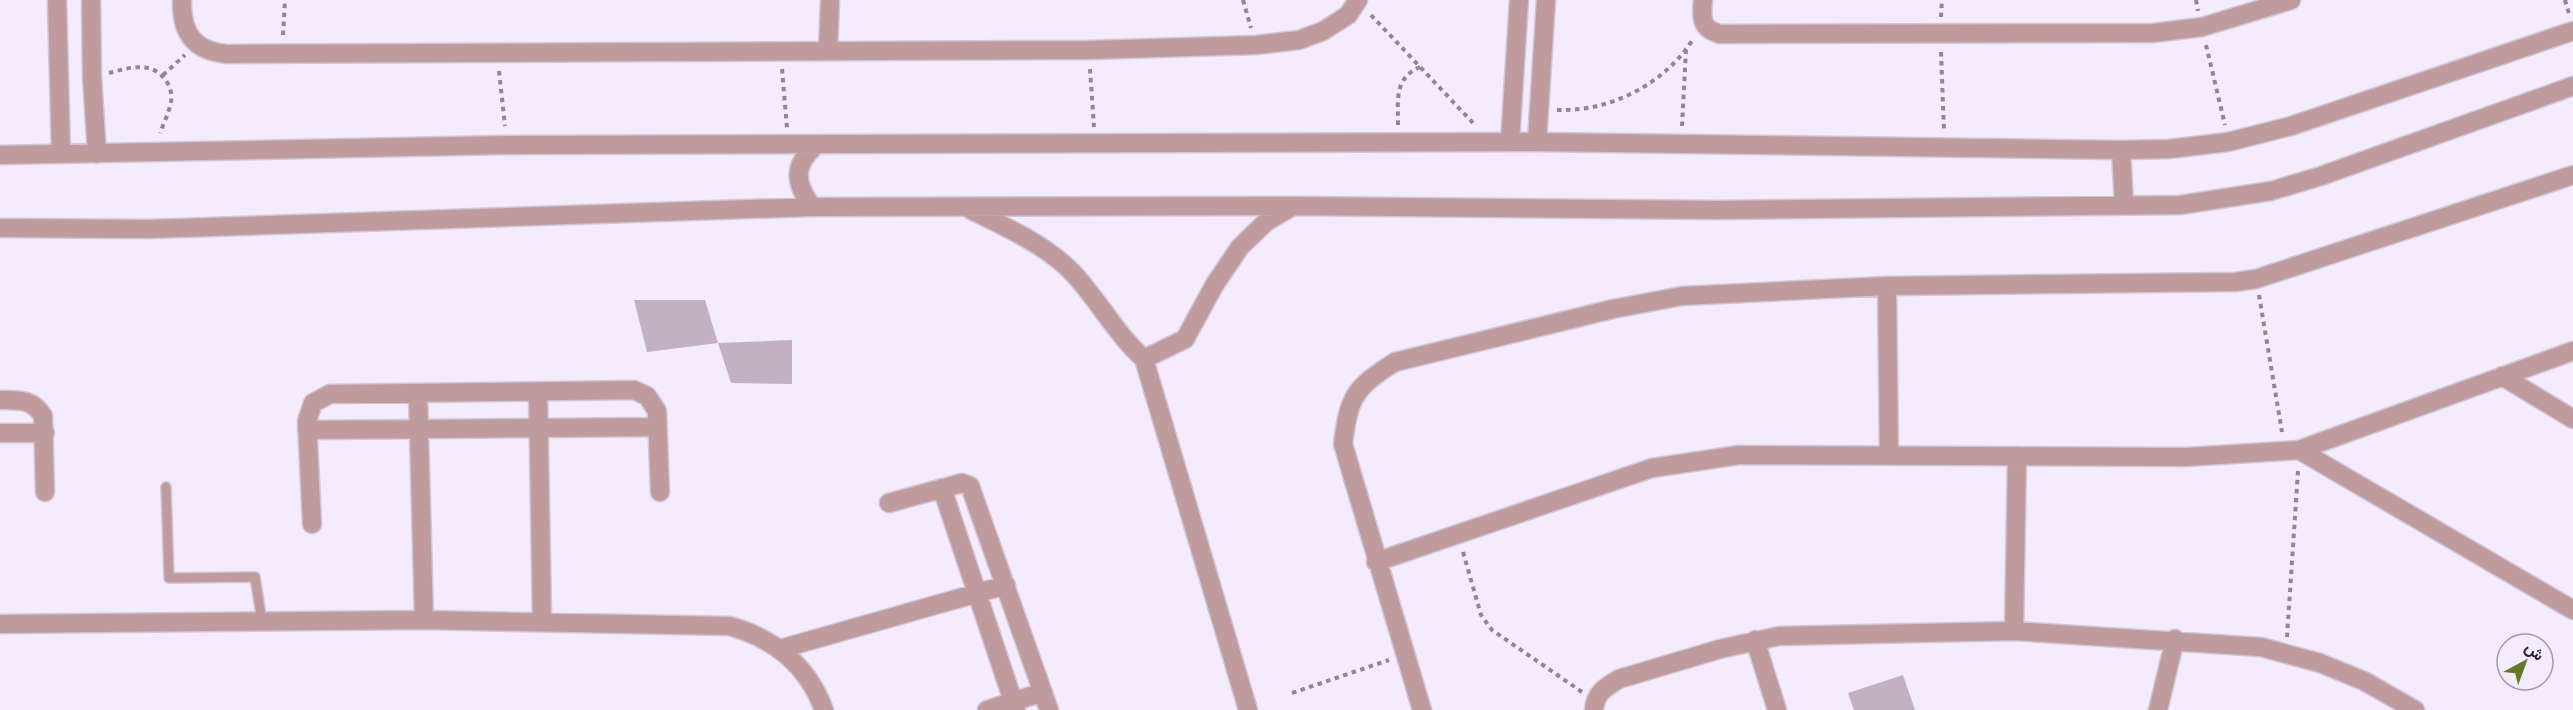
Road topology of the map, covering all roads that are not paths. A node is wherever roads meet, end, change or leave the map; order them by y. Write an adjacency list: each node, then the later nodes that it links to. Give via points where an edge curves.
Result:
1 (57, 0): 17 (street)
2 (92, 0): 18 (street)
3 (182, 0): 11 (street, via 185,27 197,45 209,53)
4 (830, 0): 11 (street)
5 (1519, 0): 13 (street)
6 (1546, 0): 14 (street)
7 (1703, 0): 8 (street, via 1703,22 1710,31 1720,34 2153,33 2202,27)
8 (2291, 0)
9 (1358, 1): 11 (street, via 1348,15 1323,31 1299,40 1256,45)
10 (2573, 32): 16 (street, via 2339,110 2229,142)
11 (828, 51)
12 (2573, 86): 21 (street, via 2271,191 2180,205)
13 (1501, 142): 14 (street); 15 (street)
14 (1537, 142): 16 (street)
15 (816, 145): 18 (street, via 506,145); 23 (street, via 800,165 798,179)
16 (2121, 150): 21 (street)
17 (61, 154): 18 (street); 19 (street)
18 (97, 154)
19 (0, 155)
20 (2573, 175): 26 (street, via 2256,279)
21 (2124, 204): 22 (street, via 1742,210)
22 (1294, 206): 24 (street); 28 (street, via 1266,222 1240,247 1185,339)
23 (812, 207): 24 (street); 25 (street, via 149,229)
24 (968, 209): 28 (street, via 1023,236 1072,272 1125,342)
25 (0, 228)
26 (1887, 286): 41 (street); 49 (street, via 1653,300 1395,362 1366,381 1348,410 1343,444)
27 (2573, 351): 29 (street)
28 (1144, 358): 67 (street)
29 (2502, 376): 33 (street); 40 (street)
30 (538, 393): 31 (street); 34 (street, via 634,390 647,396 655,406); 35 (street)
31 (418, 395): 36 (street); 37 (street, via 330,394 313,403 308,411)
32 (0, 400): 39 (street, via 23,400 35,407 45,421)
33 (2573, 419)
34 (657, 427): 35 (street); 46 (street)
35 (538, 428): 36 (street); 54 (street)
36 (419, 429): 37 (street); 53 (street)
37 (307, 430): 48 (street)
38 (0, 433): 39 (street)
39 (45, 433): 45 (street)
40 (2292, 451): 42 (street, via 2186,457); 52 (street)
41 (1888, 455): 42 (street); 49 (street, via 1739,454 1652,468)
42 (2017, 456): 57 (street)
43 (166, 487): 55 (lane, via 169,578 255,577)
44 (942, 488): 47 (street); 50 (street, via 963,483 970,486); 51 (street)
45 (45, 492)
46 (660, 492)
47 (889, 503)
48 (312, 524)
49 (1376, 562): 68 (street)
50 (1006, 585): 51 (street); 61 (street)
51 (977, 593): 60 (street); 63 (street)
52 (2573, 610)
53 (424, 620): 54 (street); 55 (street)
54 (542, 621): 60 (street, via 729,626)
55 (262, 622): 56 (street)
56 (0, 624)
57 (2014, 631): 58 (street); 59 (street, via 1835,634)
58 (2175, 639): 70 (street); 71 (street, via 2286,653 2364,681)
59 (1755, 640): 62 (street, via 1620,679 1602,689); 69 (street)
60 (780, 649): 64 (street, via 806,675)
61 (1043, 692): 63 (street); 66 (street)
62 (1594, 705)
63 (1015, 706): 65 (street)
64 (824, 710)
65 (987, 710)
66 (1049, 710)
67 (1248, 710)
68 (1422, 710)
69 (1777, 710)
70 (2158, 710)
71 (2415, 710)

